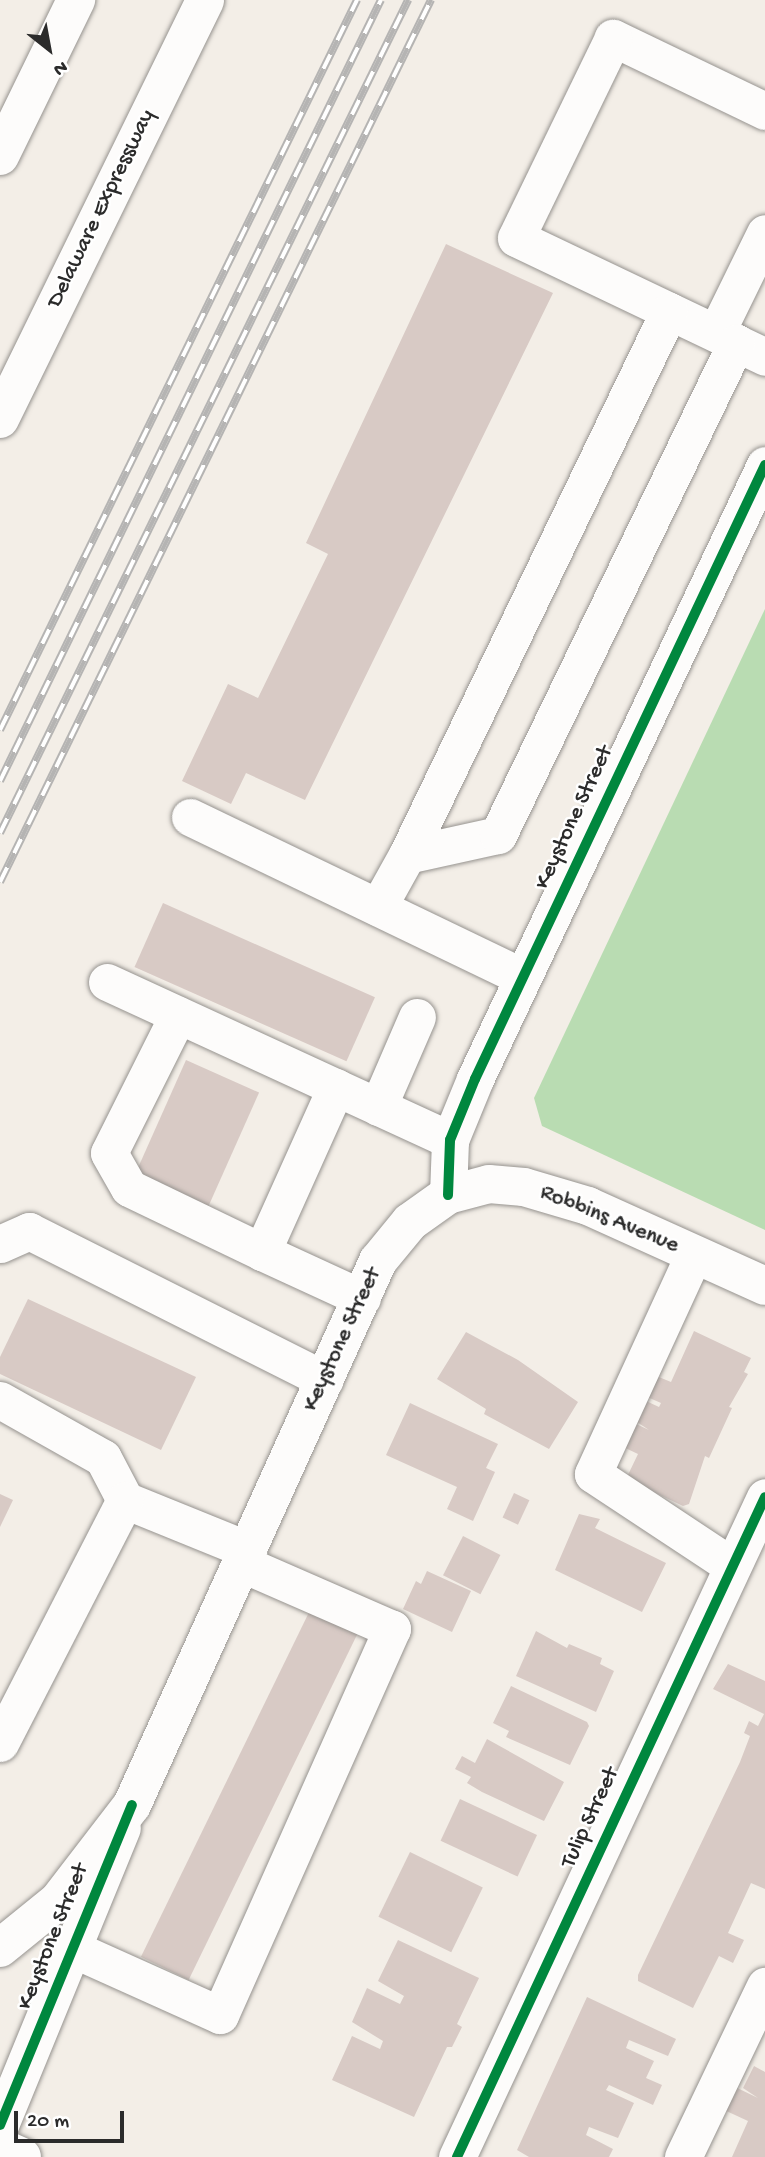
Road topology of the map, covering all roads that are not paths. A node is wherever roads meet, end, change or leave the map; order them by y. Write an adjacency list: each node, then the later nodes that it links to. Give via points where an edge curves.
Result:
1 (76, 0): 4 (highway)
2 (205, 0): 8 (highway, Delaware Expressway)
3 (765, 111): 6 (street, via 613,38 516,238)
4 (0, 156)
5 (765, 233): 7 (street)
6 (669, 311): 7 (street); 11 (street)
7 (739, 345): 11 (street, via 498,835)
8 (0, 419)
9 (765, 465): 13 (street, Keystone Street)
10 (190, 817): 12 (street)
11 (407, 855): 12 (street)
12 (378, 907): 13 (street)
13 (523, 977): 19 (street, Keystone Street)
14 (107, 982): 15 (street)
15 (178, 1015): 17 (street); 22 (street, via 109,1153 129,1188)
16 (417, 1017): 18 (street)
17 (335, 1087): 18 (street); 22 (street)
18 (378, 1107): 19 (street)
19 (450, 1140): 20 (street, Keystone Street)
20 (448, 1195): 23 (highway, Robbins Avenue, via 489,1184 524,1186 587,1206); 25 (highway, Keystone Street, via 410,1222 379,1261)
21 (0, 1244): 26 (street, via 29,1231)
22 (262, 1252): 25 (street)
23 (694, 1254): 24 (highway, Robbins Avenue); 31 (street, via 593,1474)
24 (765, 1286)
25 (362, 1298): 26 (highway, Keystone Street)
26 (325, 1380): 30 (highway, Keystone Street)
27 (0, 1400): 29 (street, via 103,1458)
28 (765, 1497): 31 (street, Tulip Street)
29 (125, 1500): 30 (street); 32 (street)
30 (244, 1556): 33 (highway, Keystone Street); 35 (street, via 391,1629 386,1642 220,2015)
31 (732, 1566): 40 (street, Tulip Street)
32 (0, 1743)
33 (131, 1805): 34 (highway, via 58,1902); 35 (street, Keystone Street)
34 (0, 1948)
35 (73, 1949): 37 (street, Keystone Street)
36 (765, 1986): 41 (street)
37 (0, 2125)
38 (0, 2147): 39 (highway)
39 (22, 2157)
40 (457, 2157)
41 (683, 2157)

